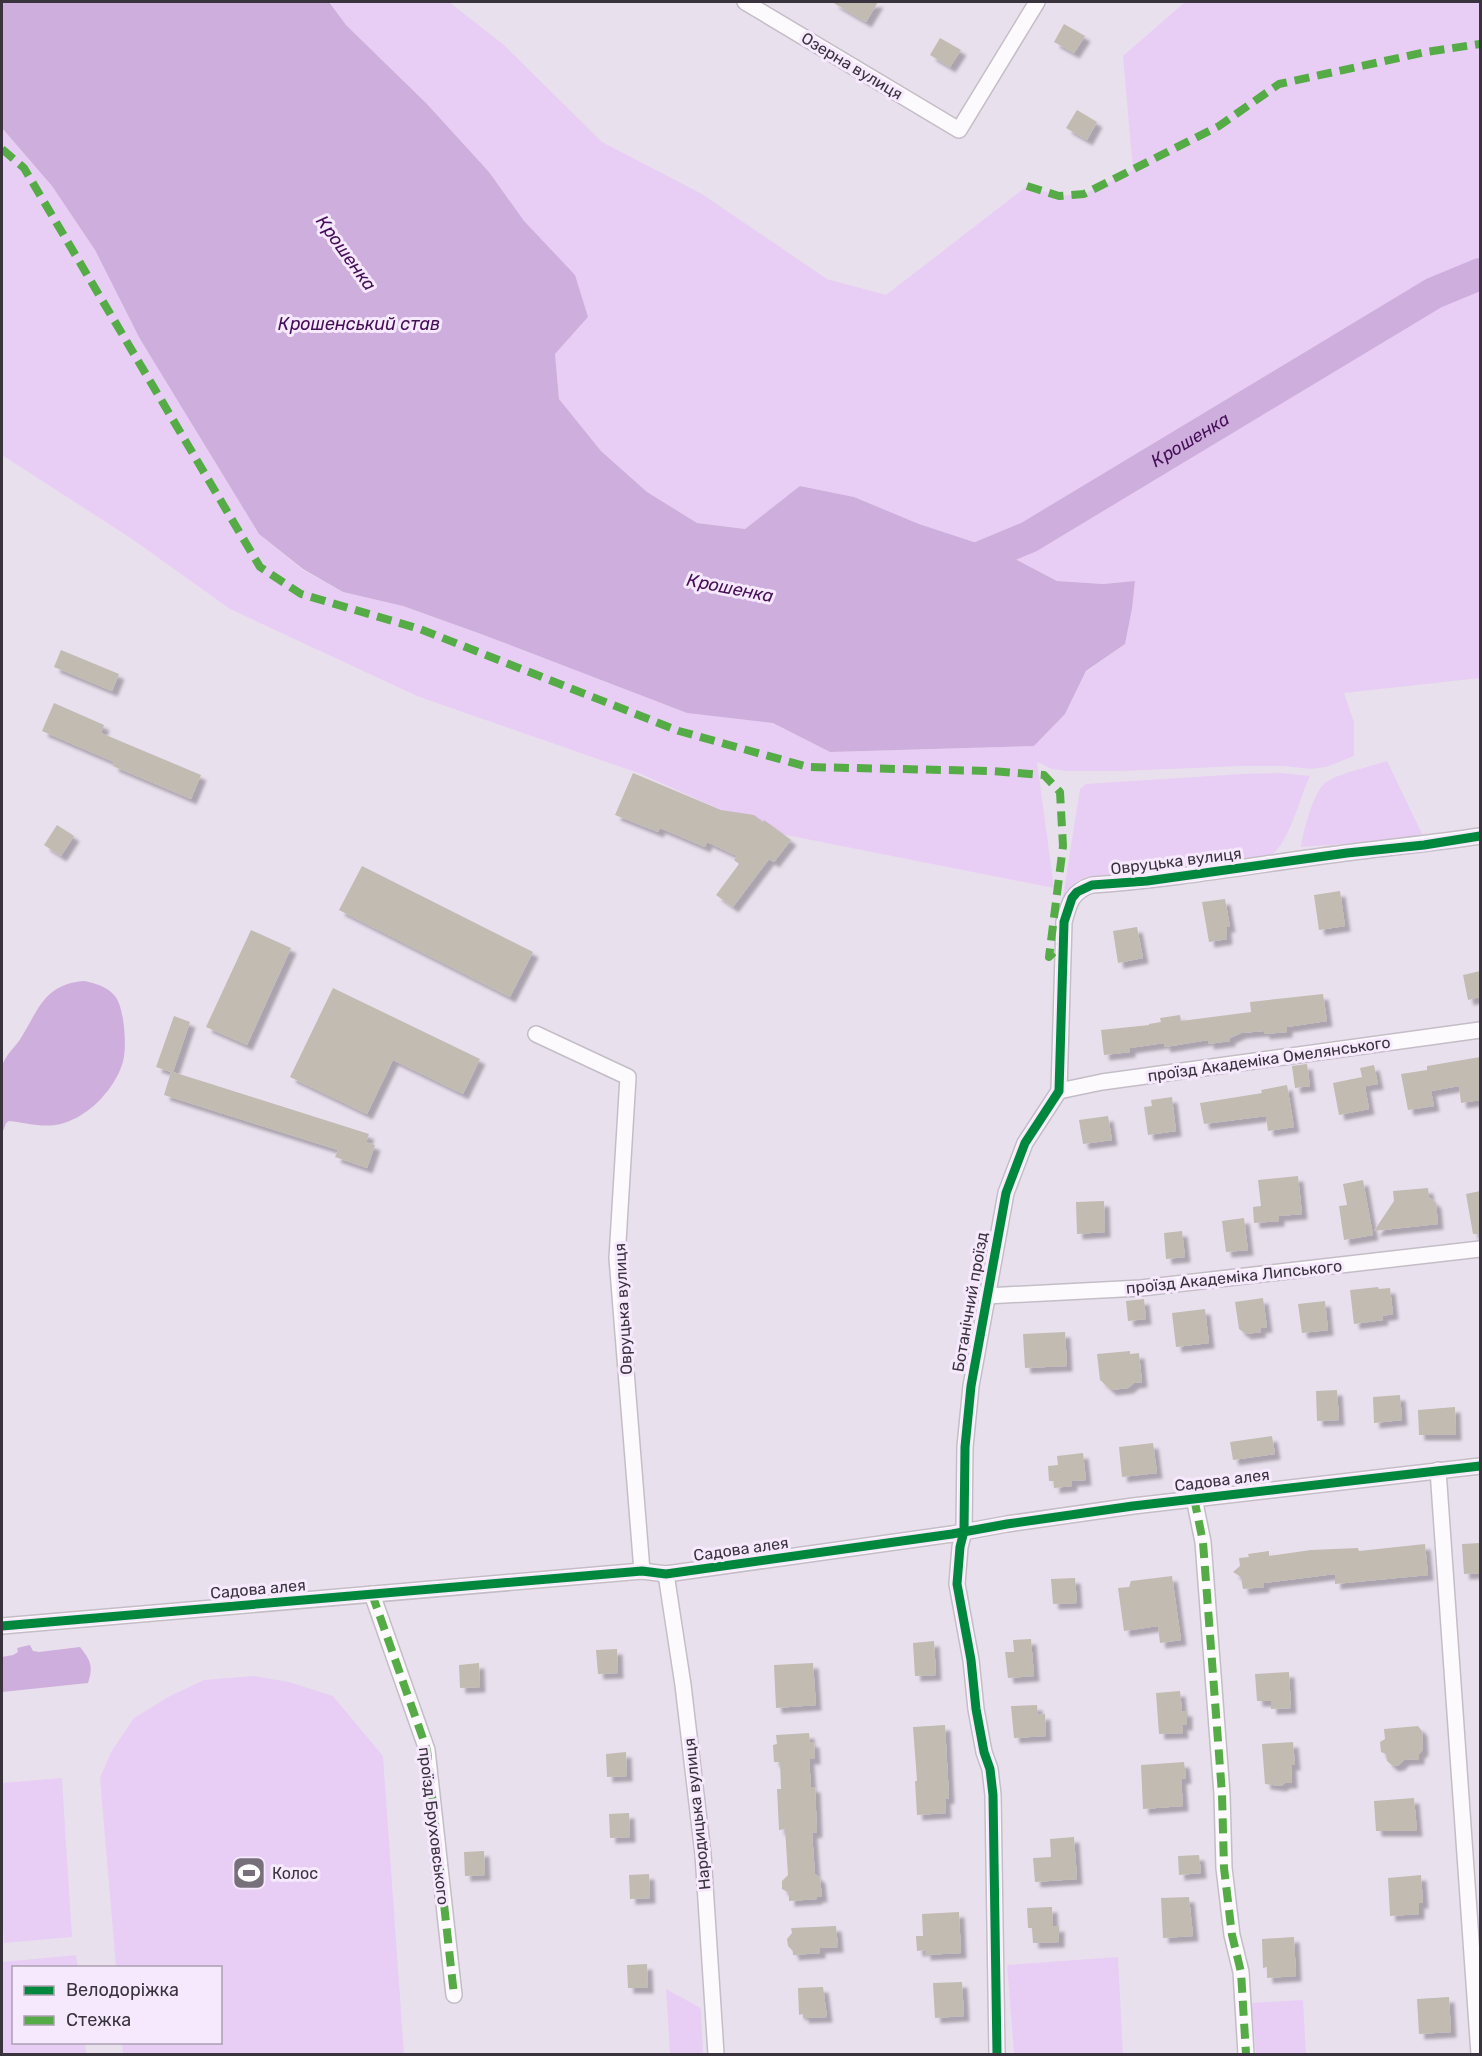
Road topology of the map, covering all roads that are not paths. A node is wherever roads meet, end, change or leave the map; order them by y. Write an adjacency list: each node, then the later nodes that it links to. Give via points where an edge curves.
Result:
1 (745, 2): 2 (street, Озерна вулиця, via 959,130)
2 (1037, 2)
3 (1480, 836): 6 (street, Овруцька вулиця, via 1083,888 1072,898 1064,922)
4 (1480, 1030): 6 (street, проїзд Академіка Омелянського)
5 (536, 1034): 13 (street, Овруцька вулиця, via 628,1077 617,1258)
6 (1059, 1091): 8 (street, Ботанічний проїзд, via 1025,1143 1014,1169)
7 (1480, 1249): 8 (street, проїзд Академіка Липського, via 1142,1288)
8 (986, 1296): 12 (street, Ботанічний проїзд, via 965,1447)
9 (1480, 1466): 10 (street, Садова алея)
10 (1438, 1470): 11 (street, Садова алея); 21 (street)
11 (1194, 1498): 12 (street, Садова алея); 20 (street, via 1203,1542 1224,1868 1241,1972)
12 (964, 1531): 14 (street, Садова алея); 19 (street, Ботанічний проїзд, via 957,1584 993,1795)
13 (642, 1571): 14 (street, Садова алея); 15 (street, Садова алея)
14 (666, 1574): 18 (street, Народицька вулиця, via 703,1854)
15 (372, 1594): 16 (street, Садова алея); 17 (street, проїзд Бруховського, via 427,1750)
16 (2, 1626)
17 (454, 1995)
18 (716, 2055)
19 (997, 2055)
20 (1246, 2055)
21 (1479, 2055)

